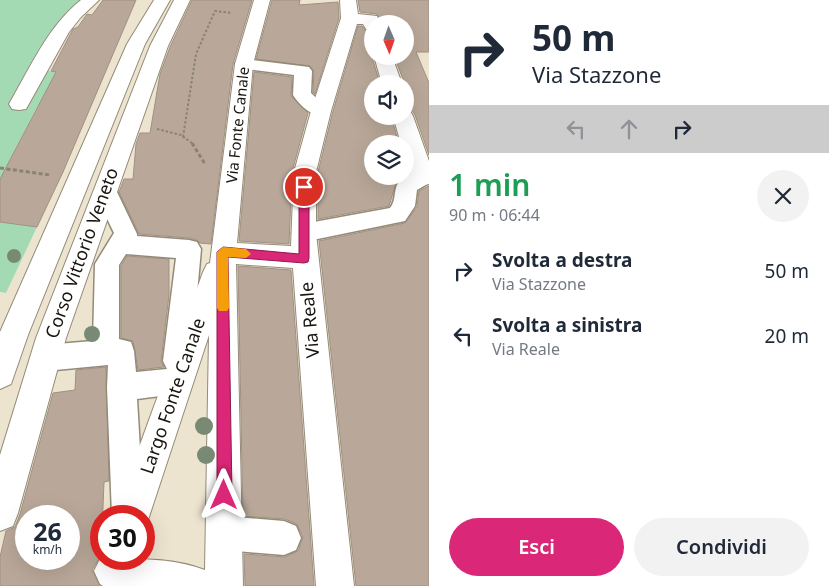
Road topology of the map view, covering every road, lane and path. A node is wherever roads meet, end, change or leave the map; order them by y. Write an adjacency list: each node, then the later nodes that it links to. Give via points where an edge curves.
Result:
1 (91, 0): 8 (street, via 62,30)
2 (162, 0): 23 (street, Corso Vittorio Veneto, via 136,44 17,325)
3 (182, 0): 10 (street, Corso Vittorio Veneto, via 159,46)
4 (259, 8): 7 (street, Via Fonte Canale); 12 (path, via 215,11 196,54)
5 (349, 9): 6 (street); 9 (street, Via Reale)
6 (364, 16)
7 (244, 64): 9 (street, via 303,72 302,95); 17 (street, Via Fonte Canale)
8 (19, 104)
9 (321, 111): 19 (street, Via Reale, via 305,172)
10 (130, 125): 12 (path, via 175,131); 16 (street, Corso Vittorio Veneto)
11 (406, 125): 15 (street)
12 (183, 137): 17 (path, via 196,145 212,179 215,197)
13 (0, 168): 14 (path)
14 (53, 175)
15 (426, 176): 19 (street, via 407,186 404,206 397,215)
16 (103, 197): 18 (street, via 109,198 126,234); 22 (street, Corso Vittorio Veneto)
17 (229, 212): 20 (street, Via Fonte Canale)
18 (120, 244): 21 (street, via 107,264); 24 (street, via 190,249 172,372)
19 (303, 246): 20 (street); 31 (street, Via Reale)
20 (223, 252): 26 (street, Largo Fonte Canale); 28 (street, Largo Fonte Canale)
21 (106, 352): 22 (street); 24 (street, via 121,351)
22 (45, 358): 27 (street, Corso Vittorio Veneto)
23 (0, 374)
24 (121, 387): 25 (street)
25 (129, 505)
26 (134, 505)
27 (0, 513)
28 (225, 533): 29 (street); 33 (street, Largo Fonte Canale)
29 (284, 538)
30 (112, 572): 32 (street)
31 (337, 581)
32 (196, 586)
33 (224, 586)

